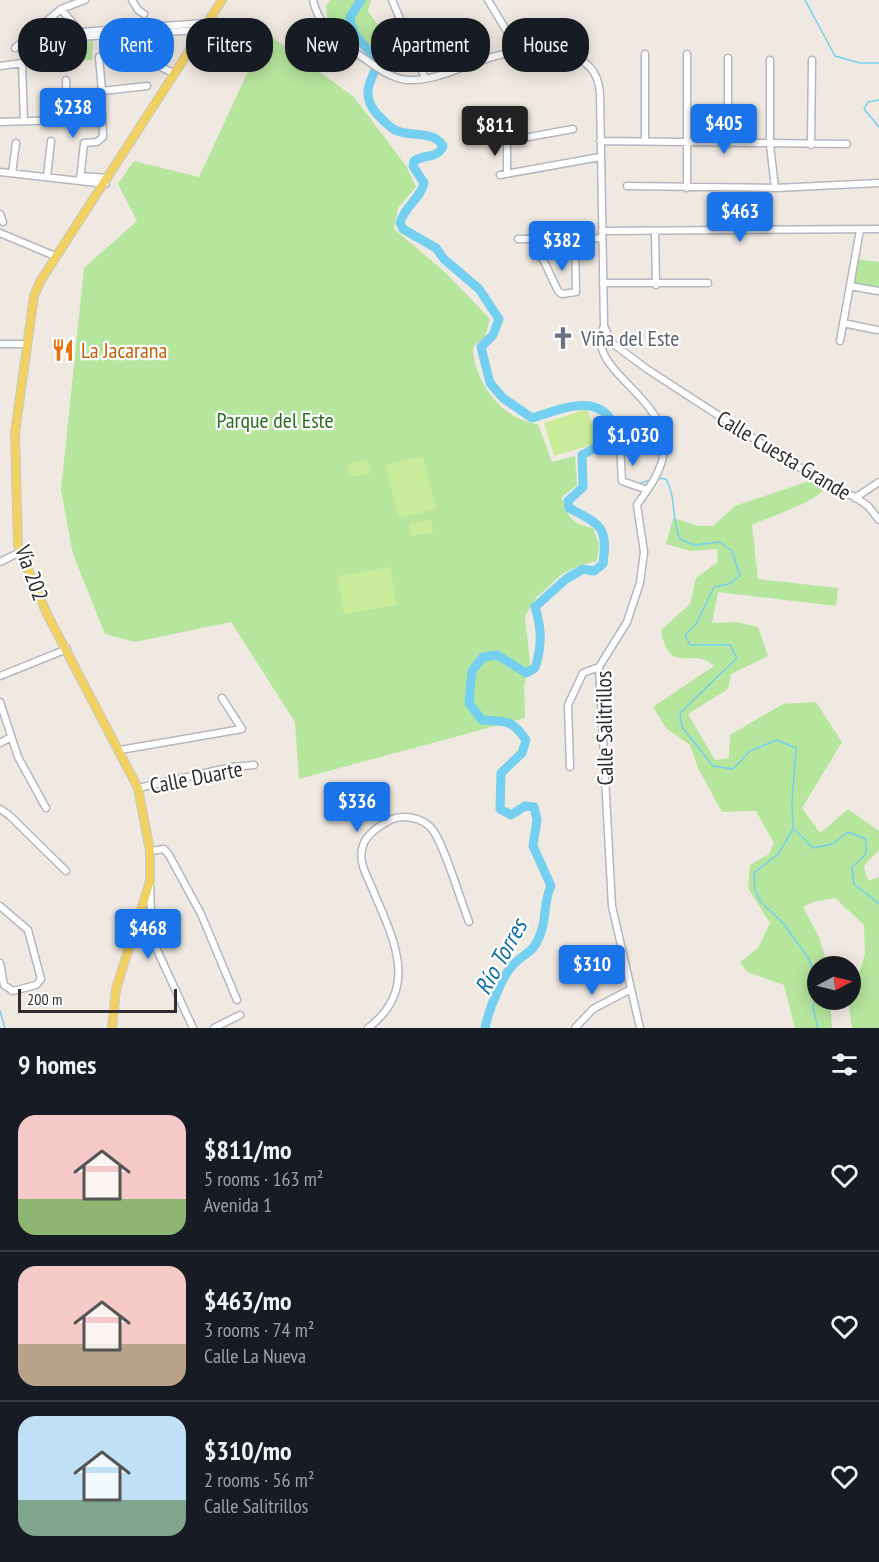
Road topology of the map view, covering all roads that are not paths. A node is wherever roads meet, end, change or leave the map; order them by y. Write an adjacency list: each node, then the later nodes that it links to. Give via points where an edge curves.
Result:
1 (85, 0): 7 (street)
2 (132, 0): 8 (street)
3 (222, 0): 10 (main road, Vía 202)
4 (313, 0): 25 (street, via 327,29 367,60 405,80)
5 (392, 0): 25 (street)
6 (488, 0): 11 (street)
7 (61, 9): 9 (street); 12 (street)
8 (144, 14)
9 (68, 18)
10 (209, 18)
11 (502, 24)
12 (15, 48)
13 (186, 53): 24 (main road, Vía 202)
14 (645, 54): 34 (street)
15 (687, 54): 36 (street)
16 (502, 55): 25 (street)
17 (728, 58): 37 (street)
18 (770, 60): 39 (street)
19 (812, 60): 40 (street)
20 (18, 64): 22 (street)
21 (589, 65): 33 (street, Calle Salitrillos, via 597,77)
22 (0, 66)
23 (22, 72): 29 (street)
24 (173, 73): 27 (street, via 135,54 99,57 102,91); 46 (main road, Vía 202)
25 (425, 78)
26 (66, 80): 29 (street, via 66,118)
27 (147, 86)
28 (102, 112): 45 (street, via 103,137 84,143)
29 (24, 121): 30 (street)
30 (0, 122)
31 (573, 129): 41 (street, via 507,141 504,174)
32 (51, 141): 44 (street)
33 (600, 141): 34 (street); 41 (street, Calle Salitrillos)
34 (645, 141): 36 (street)
35 (16, 143): 43 (street)
36 (688, 143): 37 (street); 49 (street)
37 (728, 144): 39 (street)
38 (847, 144): 40 (street)
39 (770, 145): 40 (street); 50 (street)
40 (811, 145)
41 (600, 157): 57 (street, Calle Salitrillos)
42 (0, 172): 43 (street)
43 (12, 173): 44 (street)
44 (46, 177): 45 (street)
45 (80, 178): 46 (street)
46 (107, 181): 61 (main road, Vía 202)
47 (879, 183): 50 (street)
48 (627, 186): 49 (street)
49 (687, 188): 50 (street)
50 (775, 188)
51 (0, 214): 52 (street)
52 (3, 222)
53 (879, 229): 54 (street)
54 (860, 230): 55 (street); 65 (street)
55 (655, 231): 57 (street); 64 (street)
56 (0, 233): 61 (street)
57 (602, 234): 59 (street); 62 (street, Calle Salitrillos)
58 (533, 238): 59 (street); 59 (street, via 562,294 576,292); 60 (street)
59 (575, 238)
60 (518, 239)
61 (55, 256): 72 (main road, Vía 202, via 34,296)
62 (603, 283): 64 (street); 68 (street, Calle Salitrillos)
63 (708, 284): 64 (street)
64 (656, 285)
65 (850, 286): 66 (street); 67 (street)
66 (878, 291)
67 (843, 323): 69 (street); 70 (street)
68 (604, 326): 75 (street, Calle Salitrillos, via 600,336 608,363 652,408 657,420 663,449); 76 (street, Calle Cuesta Grande, via 612,343 647,369 794,464)
69 (877, 330)
70 (840, 341)
71 (0, 344): 72 (street)
72 (27, 344): 78 (main road, Vía 202, via 15,433)
73 (620, 444): 75 (street, via 622,481)
74 (879, 482): 76 (street)
75 (649, 488): 81 (street, Calle Salitrillos, via 636,509 644,552 635,603)
76 (855, 498): 77 (street, Calle Cuesta Grande)
77 (879, 520)
78 (20, 552): 79 (street); 80 (main road, Vía 202)
79 (0, 562)
80 (66, 649): 82 (street); 87 (main road, Vía 202)
81 (599, 667): 89 (street, via 583,673 568,705); 99 (street, Calle Salitrillos, via 612,906)
82 (0, 676)
83 (222, 698): 87 (street, via 242,729)
84 (0, 702): 85 (street)
85 (11, 737): 86 (street); 91 (street)
86 (0, 743)
87 (120, 750): 90 (main road, Vía 202)
88 (254, 765): 90 (street, Calle Duarte)
89 (570, 766)
90 (138, 788): 93 (main road, Vía 202)
91 (46, 808)
92 (0, 809): 94 (street)
93 (150, 851): 95 (main road, Vía 202); 100 (street, via 164,849 169,855 201,914)
94 (66, 871)
95 (150, 881): 103 (main road, Vía 202, via 116,989); 104 (street, via 152,939)
96 (0, 906): 98 (street, via 28,930 41,979 36,985 13,991 4,985)
97 (469, 922): 102 (street, via 432,829 404,817 375,829 362,849 363,867 393,940 399,967 394,996)
98 (0, 963)
99 (631, 990): 108 (street, via 593,1009); 109 (street, Calle Salitrillos)
100 (237, 1000)
101 (240, 1015): 105 (street)
102 (379, 1020): 106 (street); 107 (street)
103 (112, 1028)
104 (193, 1028)
105 (214, 1028)
106 (368, 1028)
107 (381, 1028)
108 (575, 1028)
109 (640, 1028)

